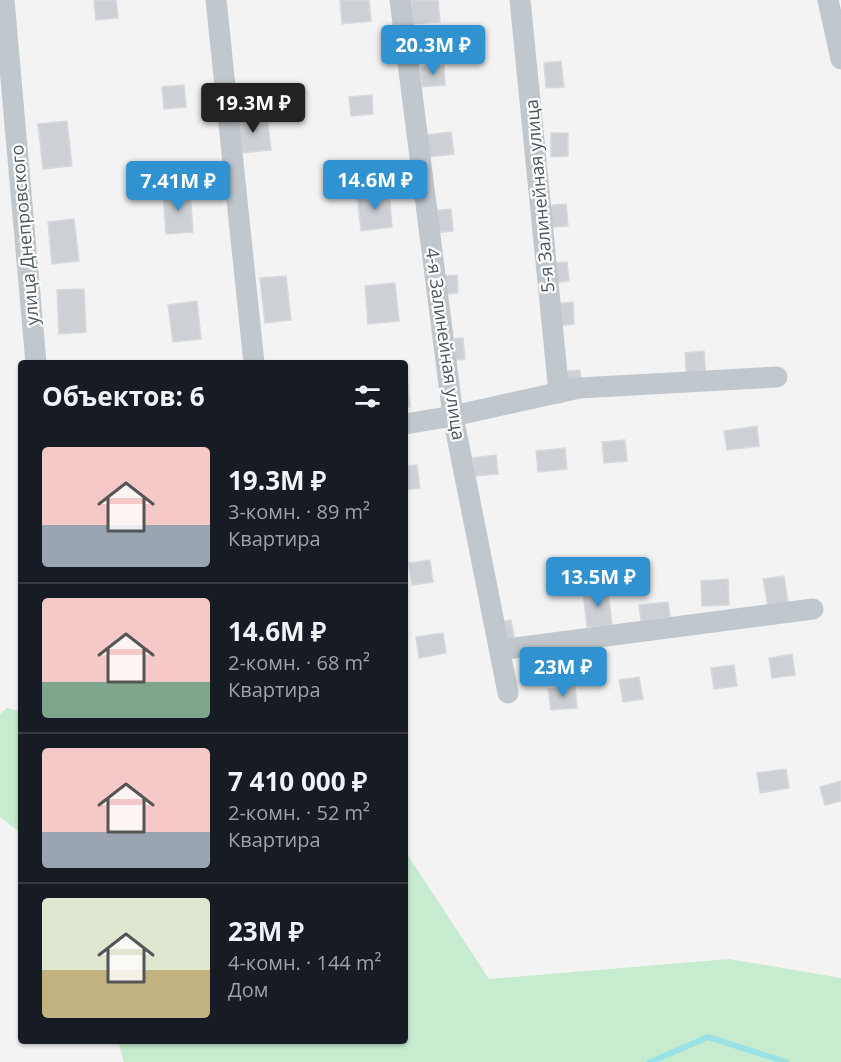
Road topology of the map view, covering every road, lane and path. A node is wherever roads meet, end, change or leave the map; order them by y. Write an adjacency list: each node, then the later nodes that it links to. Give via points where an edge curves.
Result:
1 (4, 0): 7 (street, улица Днепровского)
2 (216, 0): 8 (street)
3 (400, 0): 11 (street, 4-я Залинейная улица)
4 (520, 0): 10 (street, 5-я Залинейная улица)
5 (828, 0): 6 (street)
6 (841, 59)
7 (36, 360)
8 (254, 360)
9 (777, 377): 10 (street, via 579,388)
10 (558, 393): 11 (street)
11 (453, 416): 12 (street); 14 (street, 4-я Залинейная улица)
12 (408, 424)
13 (813, 609): 14 (street)
14 (500, 650): 15 (street, 4-я Залинейная улица)
15 (508, 693)

